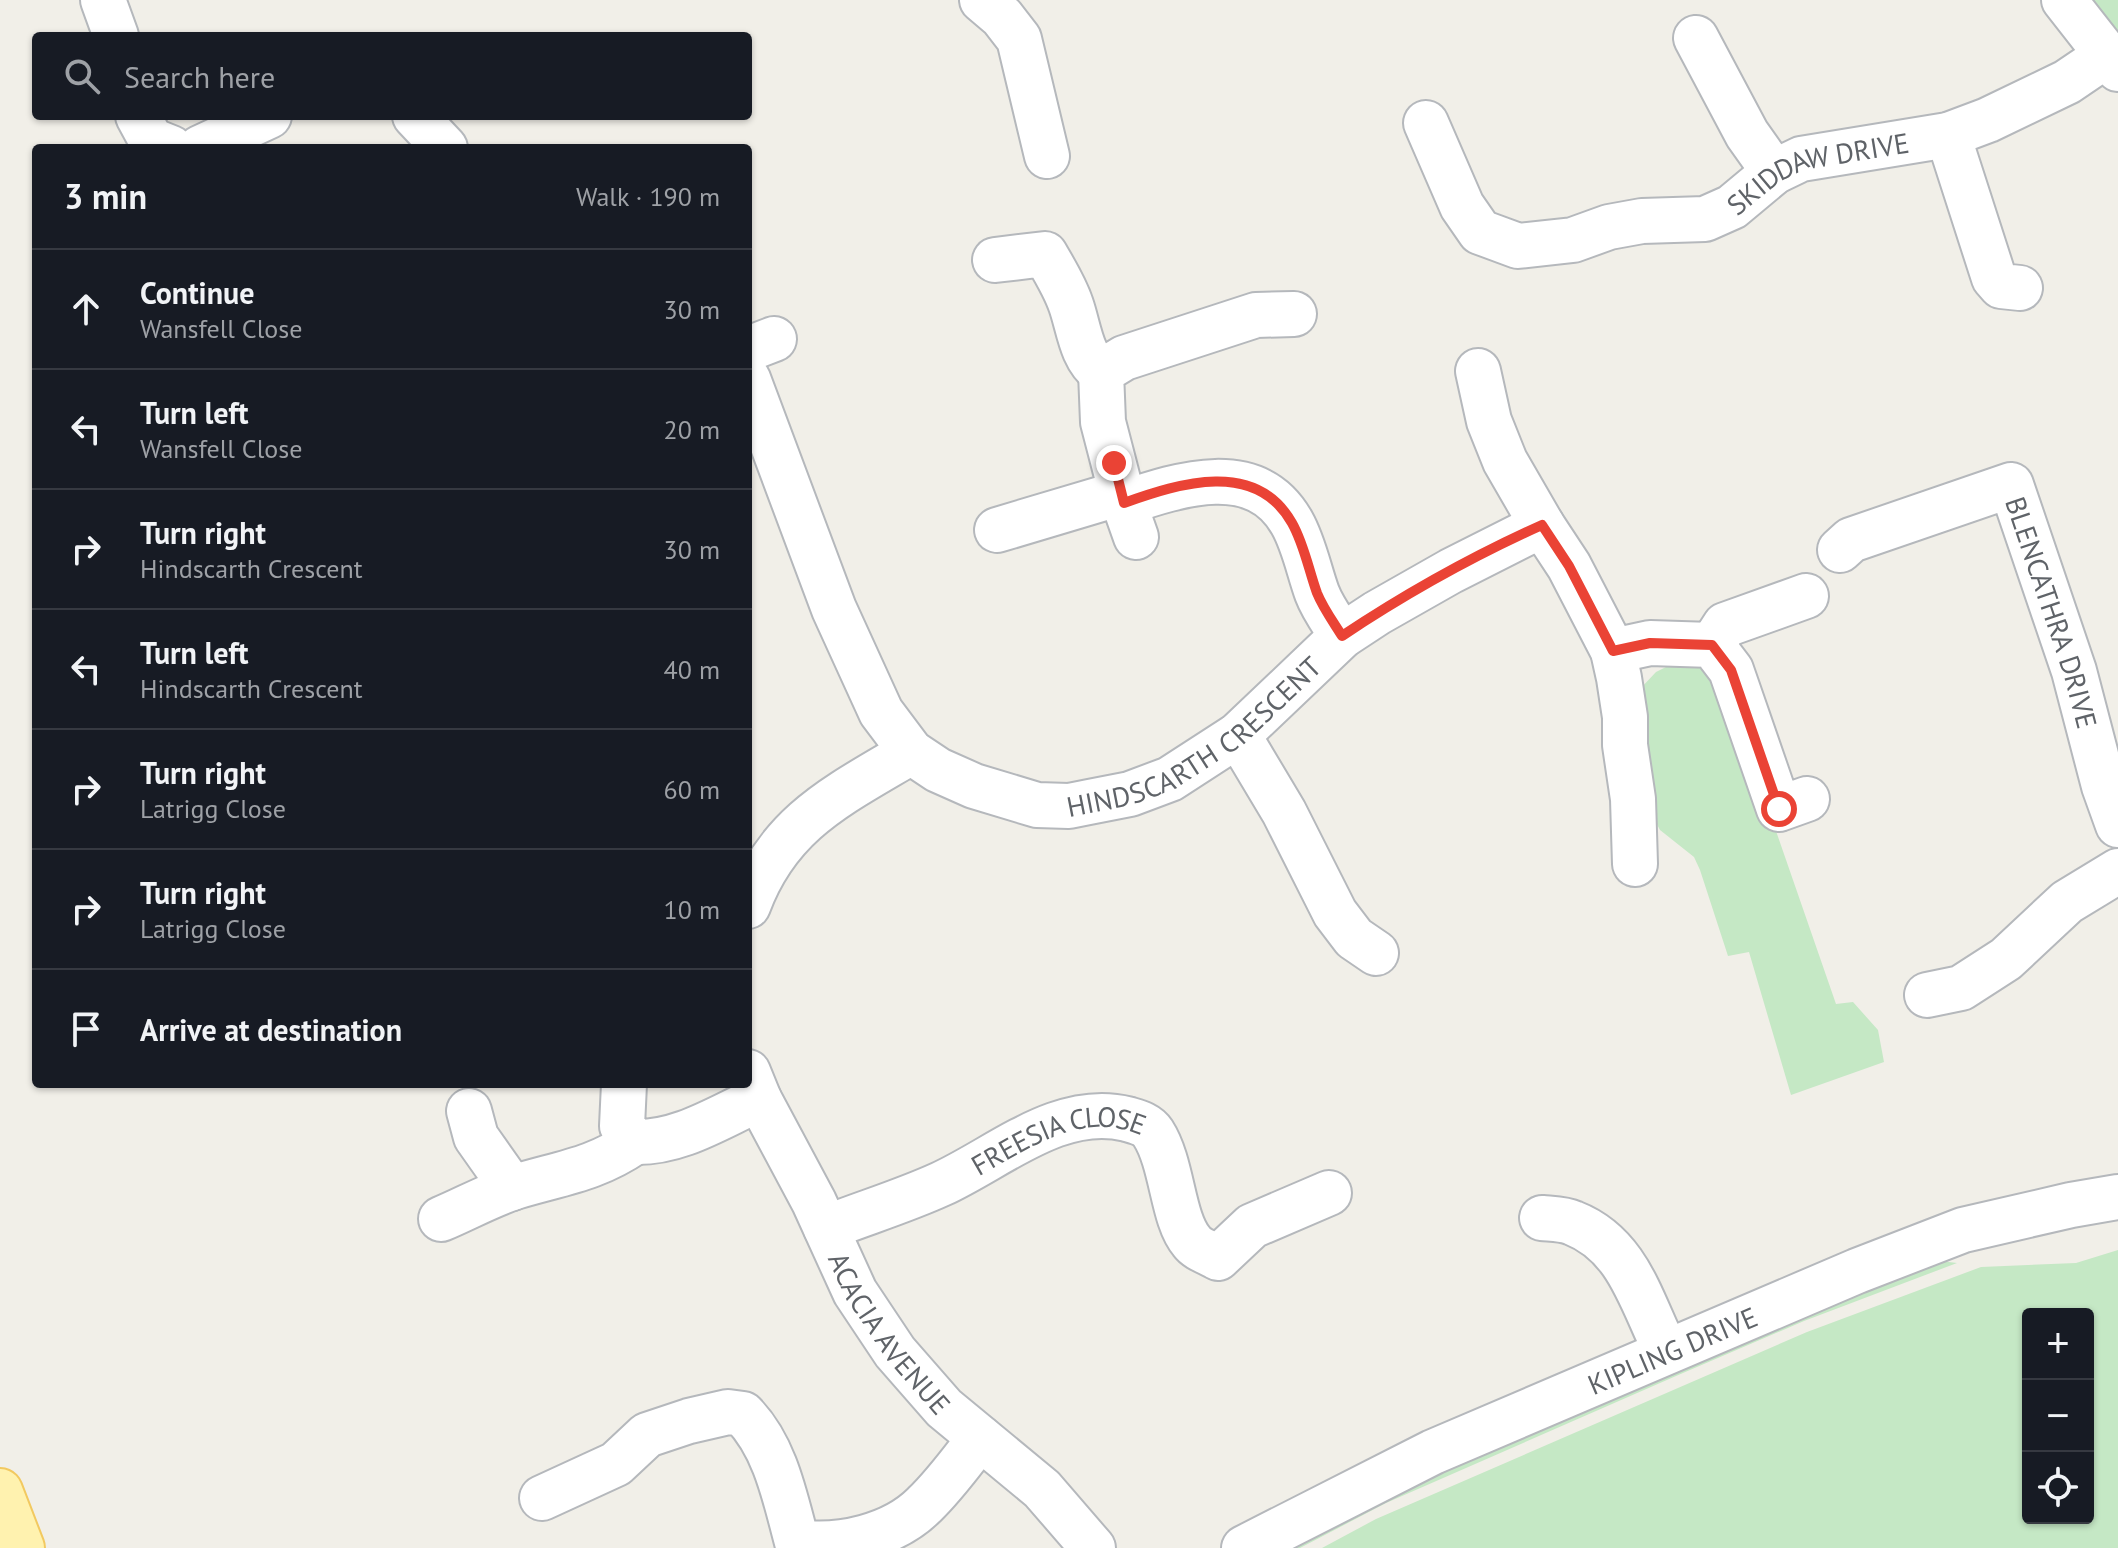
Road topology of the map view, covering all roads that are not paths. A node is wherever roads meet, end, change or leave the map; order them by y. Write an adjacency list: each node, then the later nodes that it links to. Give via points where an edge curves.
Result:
1 (103, 0): 4 (street)
2 (2064, 0): 6 (street)
3 (992, 8): 13 (street, via 1019,39)
4 (115, 32)
5 (1696, 38): 14 (street, via 1747,134)
6 (2112, 62): 10 (street, SKIDDAW DRIVE)
7 (253, 120): 11 (street)
8 (419, 120): 12 (street)
9 (1426, 123): 14 (street, SKIDDAW DRIVE, via 1462,206 1480,232 1518,246 1573,240 1642,221 1705,219 1732,207)
10 (1948, 135): 14 (street, SKIDDAW DRIVE, via 1801,159); 16 (street, via 1994,278 2001,286)
11 (167, 141)
12 (441, 144)
13 (1047, 156)
14 (1774, 172)
15 (995, 260): 19 (street, via 1045,254 1066,293 1089,363)
16 (2020, 288)
17 (1294, 314): 19 (street, via 1256,315 1124,358)
18 (1478, 371): 23 (street, via 1505,461)
19 (1101, 372): 22 (street, via 1103,422)
20 (752, 399): 21 (street, HINDSCARTH CRESCENT)
21 (758, 430): 31 (street, HINDSCARTH CRESCENT, via 881,712)
22 (1127, 511): 24 (street); 27 (street, via 1157,491 1191,484 1226,481 1255,486 1277,502 1293,524 1319,598)
23 (1542, 525): 27 (street, HINDSCARTH CRESCENT); 29 (street)
24 (997, 530)
25 (1840, 550): 33 (street, BLENCATHRA DRIVE, via 1851,540 2011,485 2074,671)
26 (1806, 596): 28 (street, via 1725,625)
27 (1342, 636): 30 (street, HINDSCARTH CRESCENT)
28 (1712, 645): 29 (street, via 1650,643); 32 (street, via 1731,670 1779,809)
29 (1613, 651): 34 (street, via 1633,799)
30 (1238, 735): 31 (street, HINDSCARTH CRESCENT, via 1170,779 1130,794 1069,806 1037,805 974,786); 37 (street, via 1335,913 1354,938)
31 (911, 752): 36 (street, via 820,807)
32 (1807, 799)
33 (2118, 825)
34 (1635, 864)
35 (2118, 871): 38 (street, via 2067,902 1995,966 1961,988)
36 (752, 887)
37 (1376, 953)
38 (1927, 995)
39 (753, 1086): 49 (street, ACACIA AVENUE)
40 (624, 1088): 43 (street, via 622,1126)
41 (750, 1088): 43 (street, via 675,1138)
42 (469, 1111): 44 (street, via 476,1137)
43 (635, 1142): 44 (street, via 611,1159)
44 (512, 1188): 48 (street)
45 (1329, 1193): 49 (street, FREESIA CLOSE, via 1252,1226 1218,1258 1192,1244 1166,1160 1150,1128 1115,1116 1095,1116 1050,1126 939,1185)
46 (2118, 1197): 50 (street, KIPLING DRIVE, via 1963,1230)
47 (1542, 1218): 50 (street, via 1572,1222 1617,1251)
48 (441, 1219)
49 (826, 1228): 51 (street, ACACIA AVENUE, via 855,1292 895,1352 944,1408)
50 (1666, 1351): 57 (street, KIPLING DRIVE, via 1433,1452)
51 (980, 1438): 54 (street, via 922,1508 903,1520 864,1539); 56 (street, ACACIA AVENUE, via 1042,1489)
52 (0, 1491): 55 (main road)
53 (542, 1498): 54 (street, via 616,1464 647,1435 728,1412 743,1414 765,1442)
54 (796, 1545)
55 (22, 1548)
56 (1093, 1548)
57 (1244, 1548)

